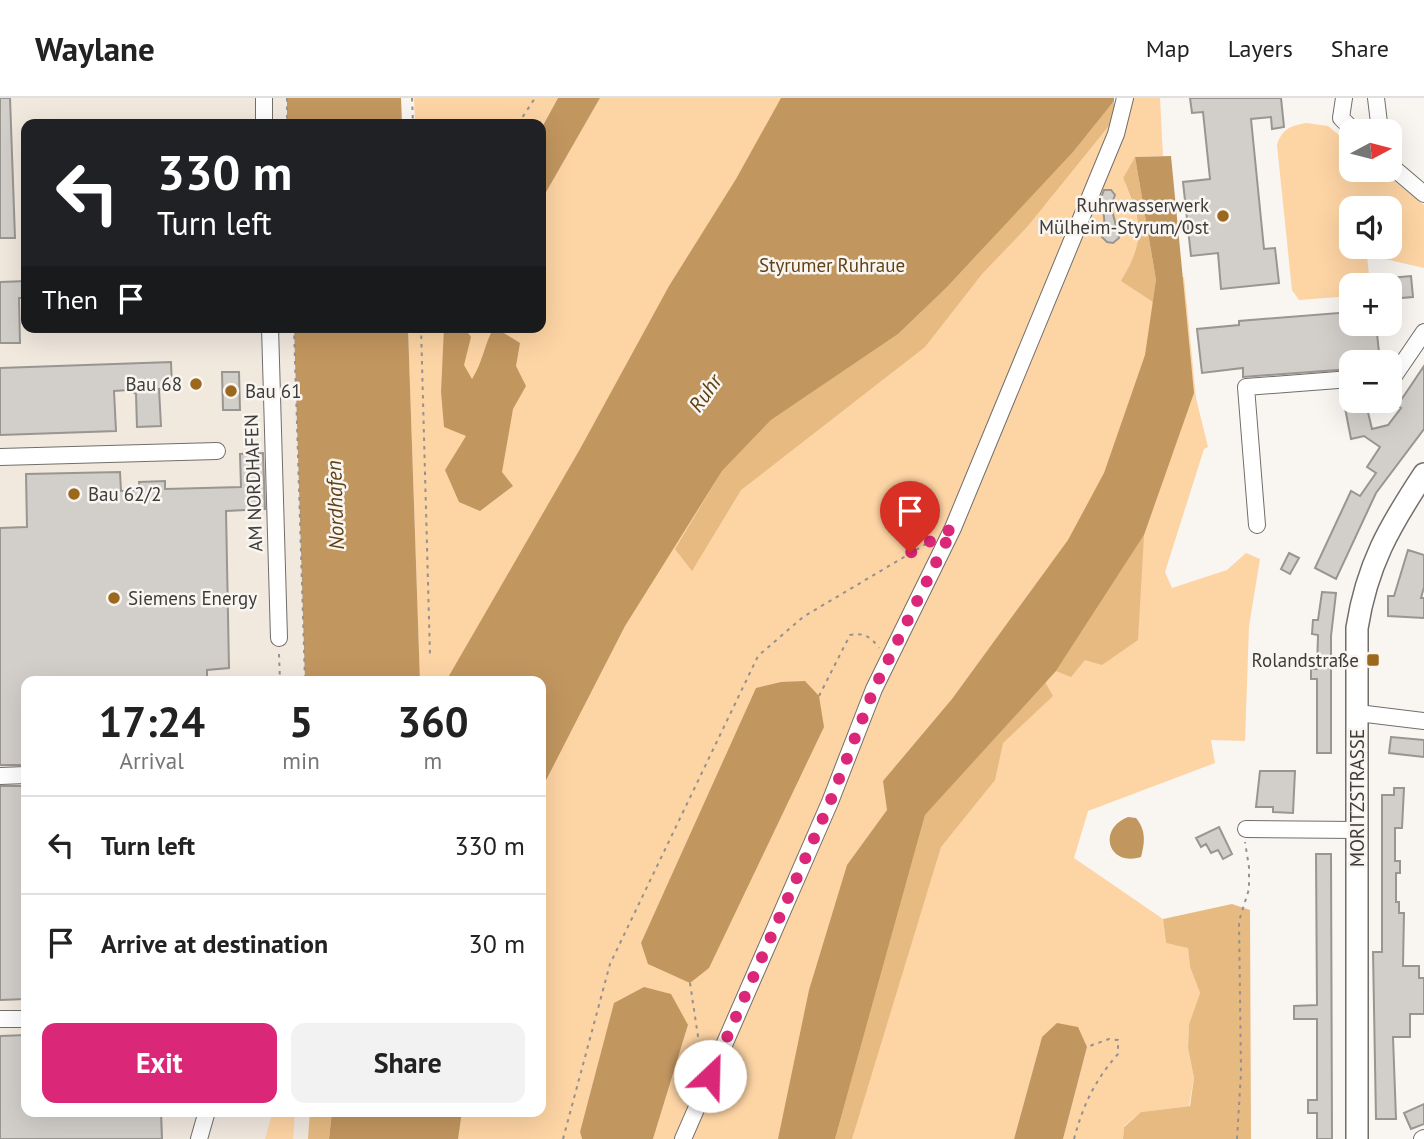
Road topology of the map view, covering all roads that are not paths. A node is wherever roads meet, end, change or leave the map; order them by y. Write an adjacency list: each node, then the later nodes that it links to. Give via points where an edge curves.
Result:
1 (264, 98): 5 (street)
2 (1125, 98): 29 (street, via 1116,134 953,528 888,661)
3 (1345, 98): 6 (street)
4 (1376, 98): 7 (street)
5 (264, 119)
6 (1342, 119)
7 (1379, 119)
8 (1402, 175): 9 (street)
9 (1424, 194)
10 (1424, 332): 12 (street)
11 (270, 333): 18 (street, AM NORDHAFEN)
12 (1402, 364)
13 (1339, 380): 17 (street, via 1246,387)
14 (217, 450): 15 (street)
15 (0, 457)
16 (1424, 474): 19 (main road, MORITZSTRASSE, via 1391,525 1363,590 1357,628)
17 (1257, 525)
18 (279, 638)
19 (1358, 713): 20 (street); 24 (main road, MORITZSTRASSE)
20 (1424, 721)
21 (21, 775): 22 (street)
22 (0, 776)
23 (1246, 829): 24 (street)
24 (1356, 831): 30 (main road, MORITZSTRASSE)
25 (21, 1018): 26 (street)
26 (0, 1019)
27 (205, 1117): 28 (street)
28 (199, 1139)
29 (683, 1139)
30 (1357, 1139)

